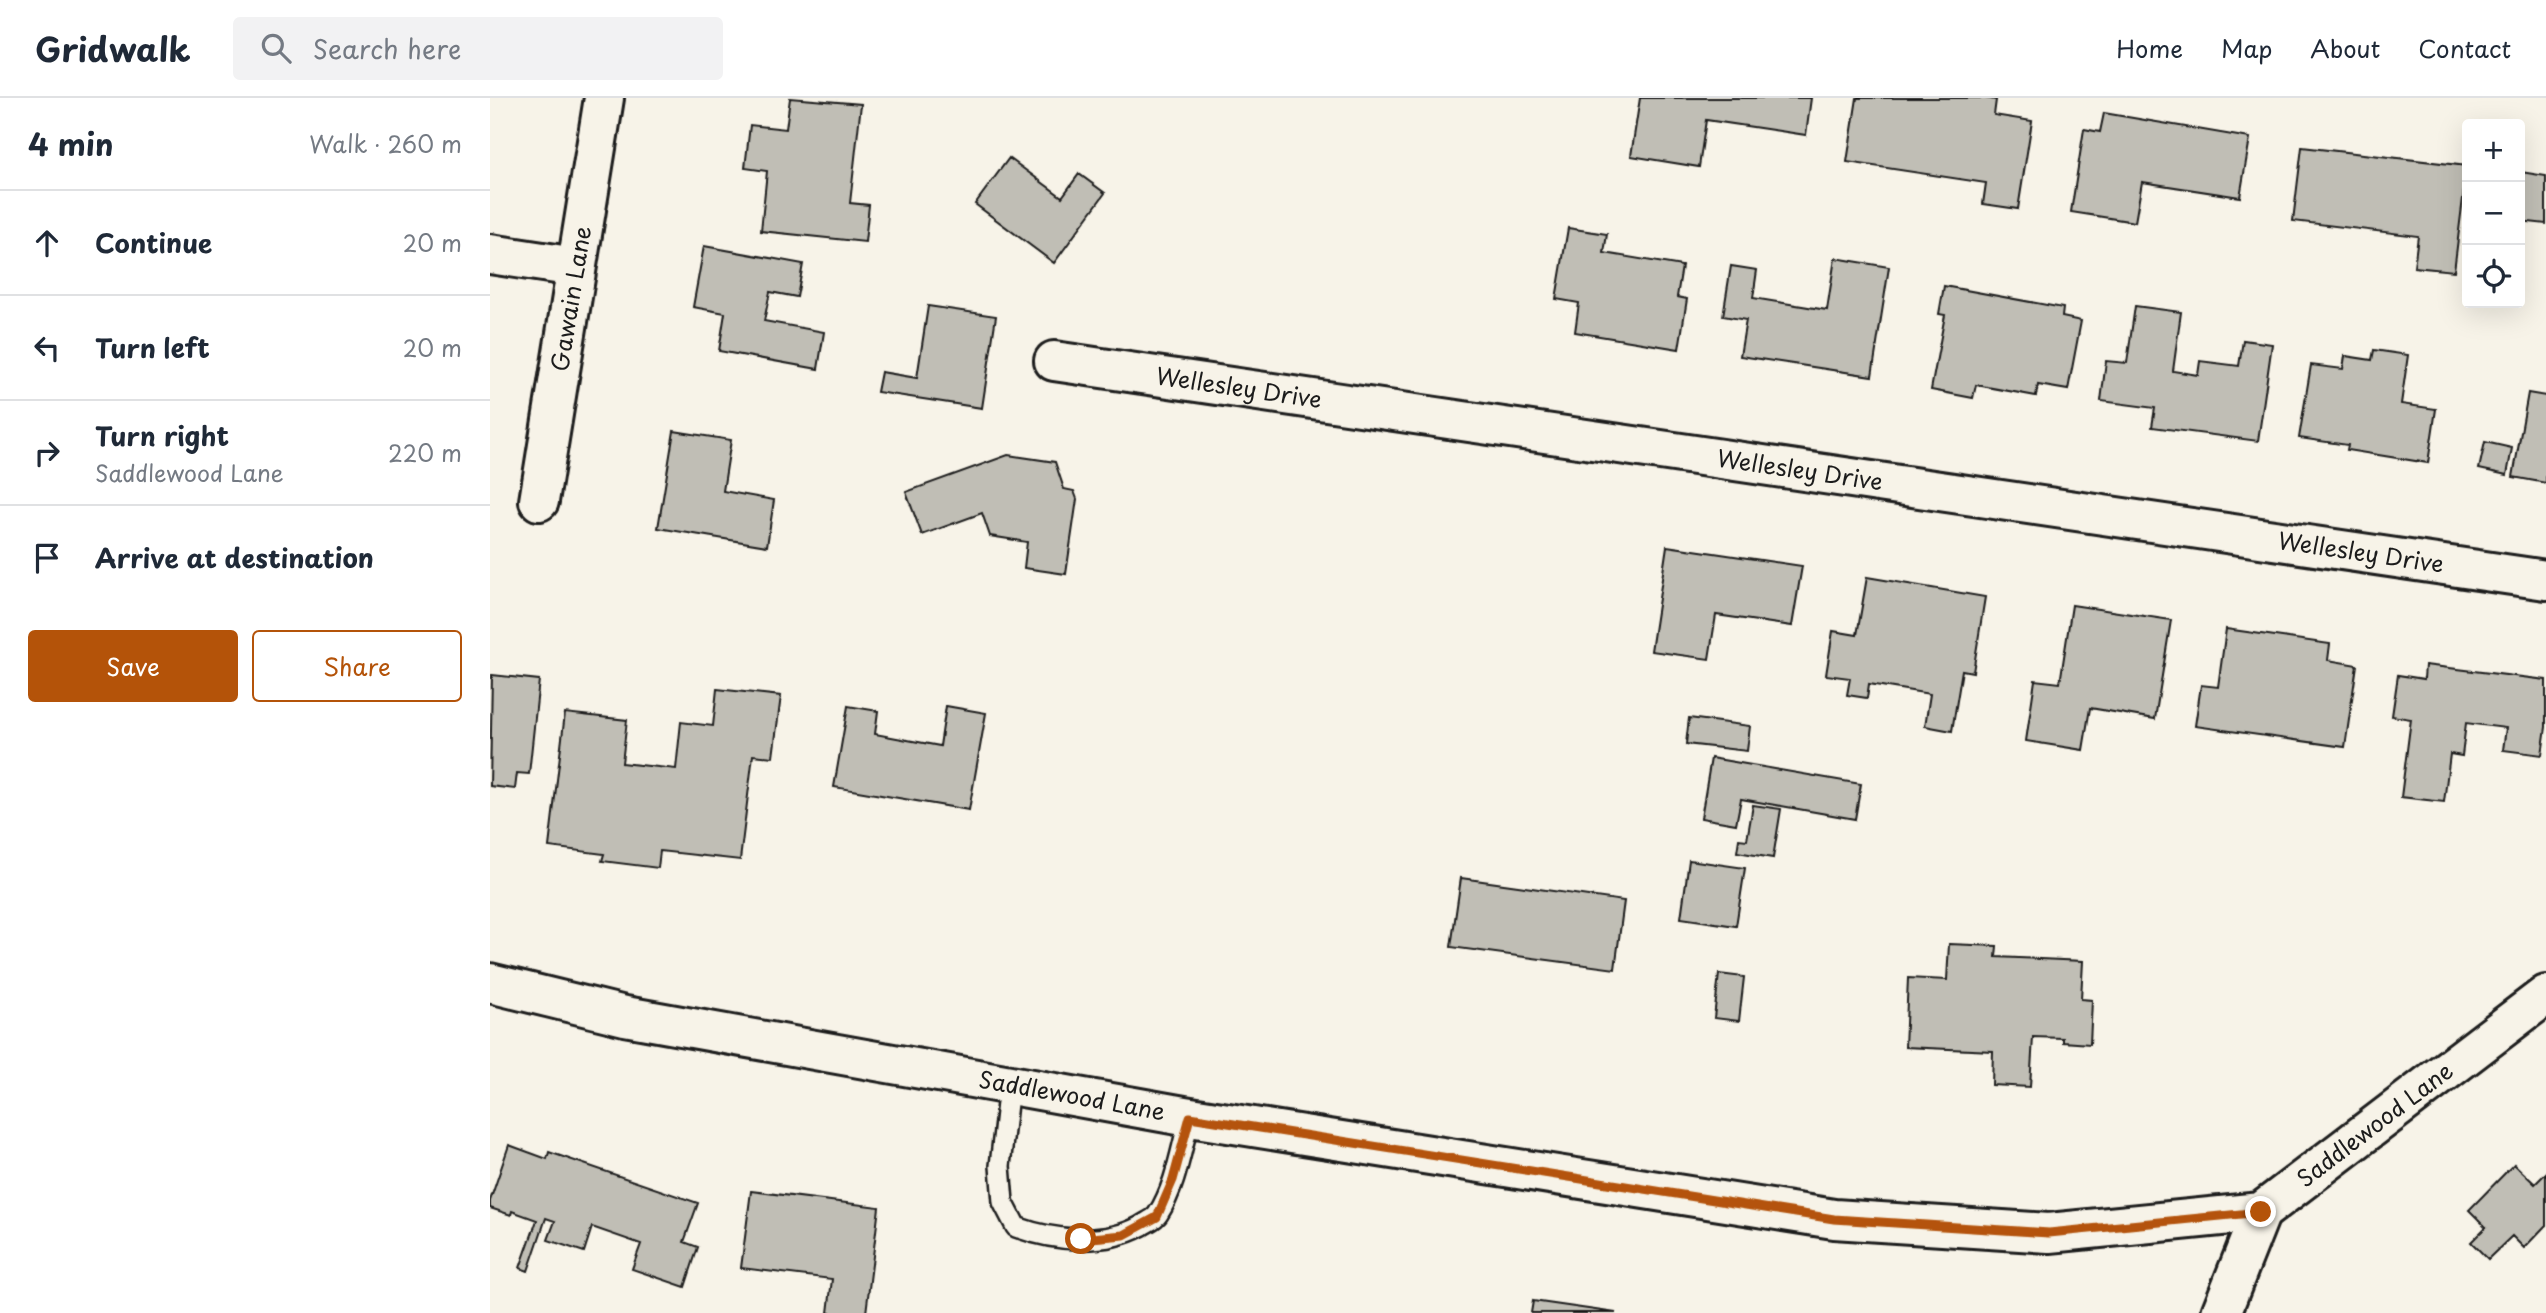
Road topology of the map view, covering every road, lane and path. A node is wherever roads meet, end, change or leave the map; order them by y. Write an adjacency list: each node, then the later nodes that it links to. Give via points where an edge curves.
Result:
1 (604, 98): 3 (street, Gawain Lane)
2 (490, 254): 3 (street)
3 (576, 267): 5 (street, Gawain Lane)
4 (1054, 361): 6 (street, Wellesley Drive)
5 (539, 501)
6 (2546, 580)
7 (490, 982): 9 (street, Saddlewood Lane, via 625,1016)
8 (2546, 995): 11 (street, Saddlewood Lane)
9 (1009, 1085): 10 (street, Saddlewood Lane); 10 (lane, via 1000,1166 1003,1202 1017,1227 1041,1236 1124,1235 1157,1217 1173,1180)
10 (1190, 1117): 11 (street, Saddlewood Lane, via 1834,1219 2049,1233)
11 (2261, 1212): 12 (street)
12 (2221, 1313)

